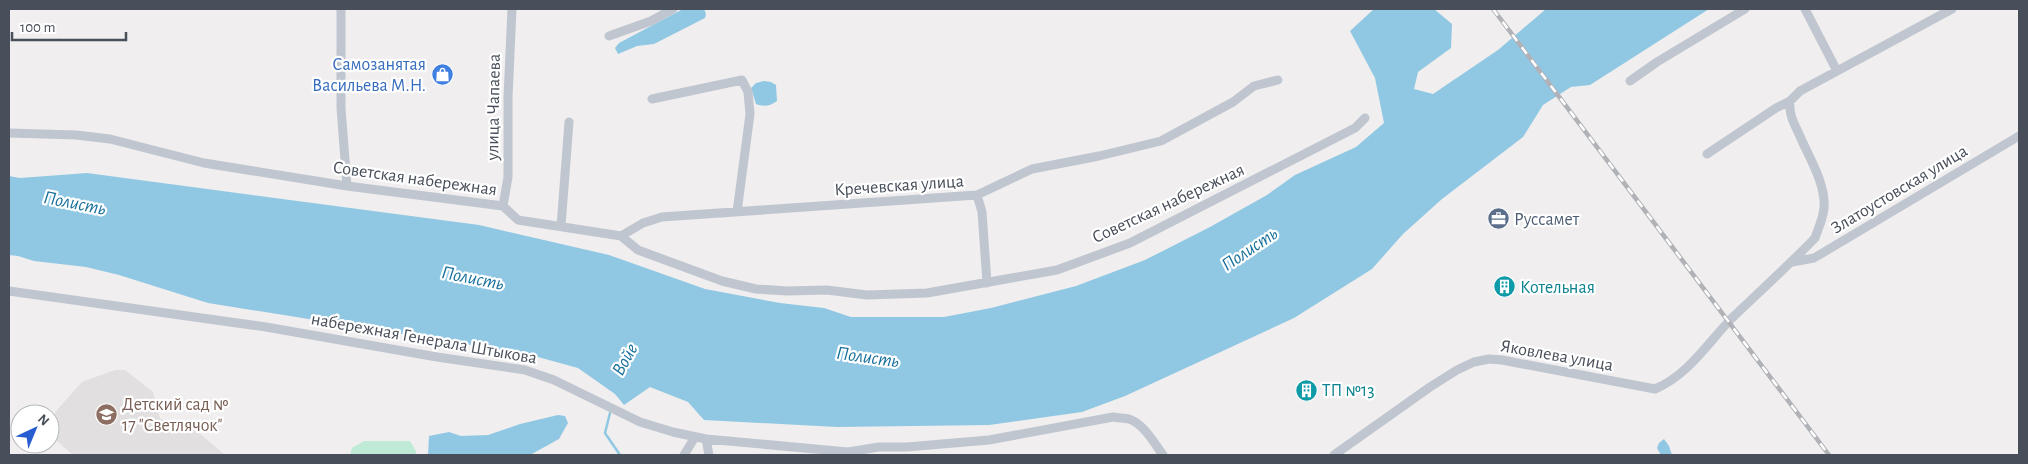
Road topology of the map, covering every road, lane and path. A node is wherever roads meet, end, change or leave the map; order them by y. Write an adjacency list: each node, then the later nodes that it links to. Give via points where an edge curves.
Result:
1 (341, 9): 18 (street, via 341,108)
2 (512, 9): 20 (street, улица Чапаева, via 508,177)
3 (673, 9): 7 (street)
4 (1745, 9): 10 (street)
5 (1805, 9): 8 (street)
6 (1952, 9): 8 (street)
7 (609, 36)
8 (1838, 71): 12 (street, via 1800,91)
9 (1278, 80): 19 (street, Кречевская улица, via 1254,86 1233,102 1161,140 1032,169)
10 (1630, 81)
11 (652, 99): 21 (street, via 742,80 748,92 750,114)
12 (1790, 101): 17 (street); 24 (street, Яковлева улица, via 1789,113 1818,177 1824,207 1815,238)
13 (1365, 118): 25 (street, Советская набережная, via 1355,128 1130,243 1057,270)
14 (569, 122): 22 (street)
15 (9, 133): 18 (street, Советская набережная, via 110,139 204,163)
16 (2019, 136): 24 (street, Златоустовская улица, via 1814,258)
17 (1707, 154)
18 (347, 186): 20 (street, Советская набережная)
19 (977, 195): 21 (street, Кречевская улица); 25 (street, via 982,212)
20 (504, 206): 22 (street, Советская набережная, via 518,220)
21 (737, 212): 23 (street, Кречевская улица, via 662,217 643,223)
22 (561, 226): 23 (street, Советская набережная)
23 (621, 236): 25 (street, Советская набережная, via 638,250 722,282 756,289 827,290 867,295 927,293)
24 (1792, 262): 33 (street, Яковлева улица, via 1675,378 1655,389 1502,360 1474,362 1430,387)
25 (987, 284)
26 (9, 291): 27 (street, набережная Генерала Штыкова, via 266,327 525,370 554,380 640,422)
27 (695, 437): 28 (street, набережная Генерала Штыкова); 30 (street)
28 (706, 439): 29 (street, набережная Генерала Штыкова); 31 (street)
29 (848, 454): 32 (street, набережная Генерала Штыкова, via 879,447 989,440 1113,417 1137,423)
30 (684, 455)
31 (709, 455)
32 (1163, 455)
33 (1334, 455)

